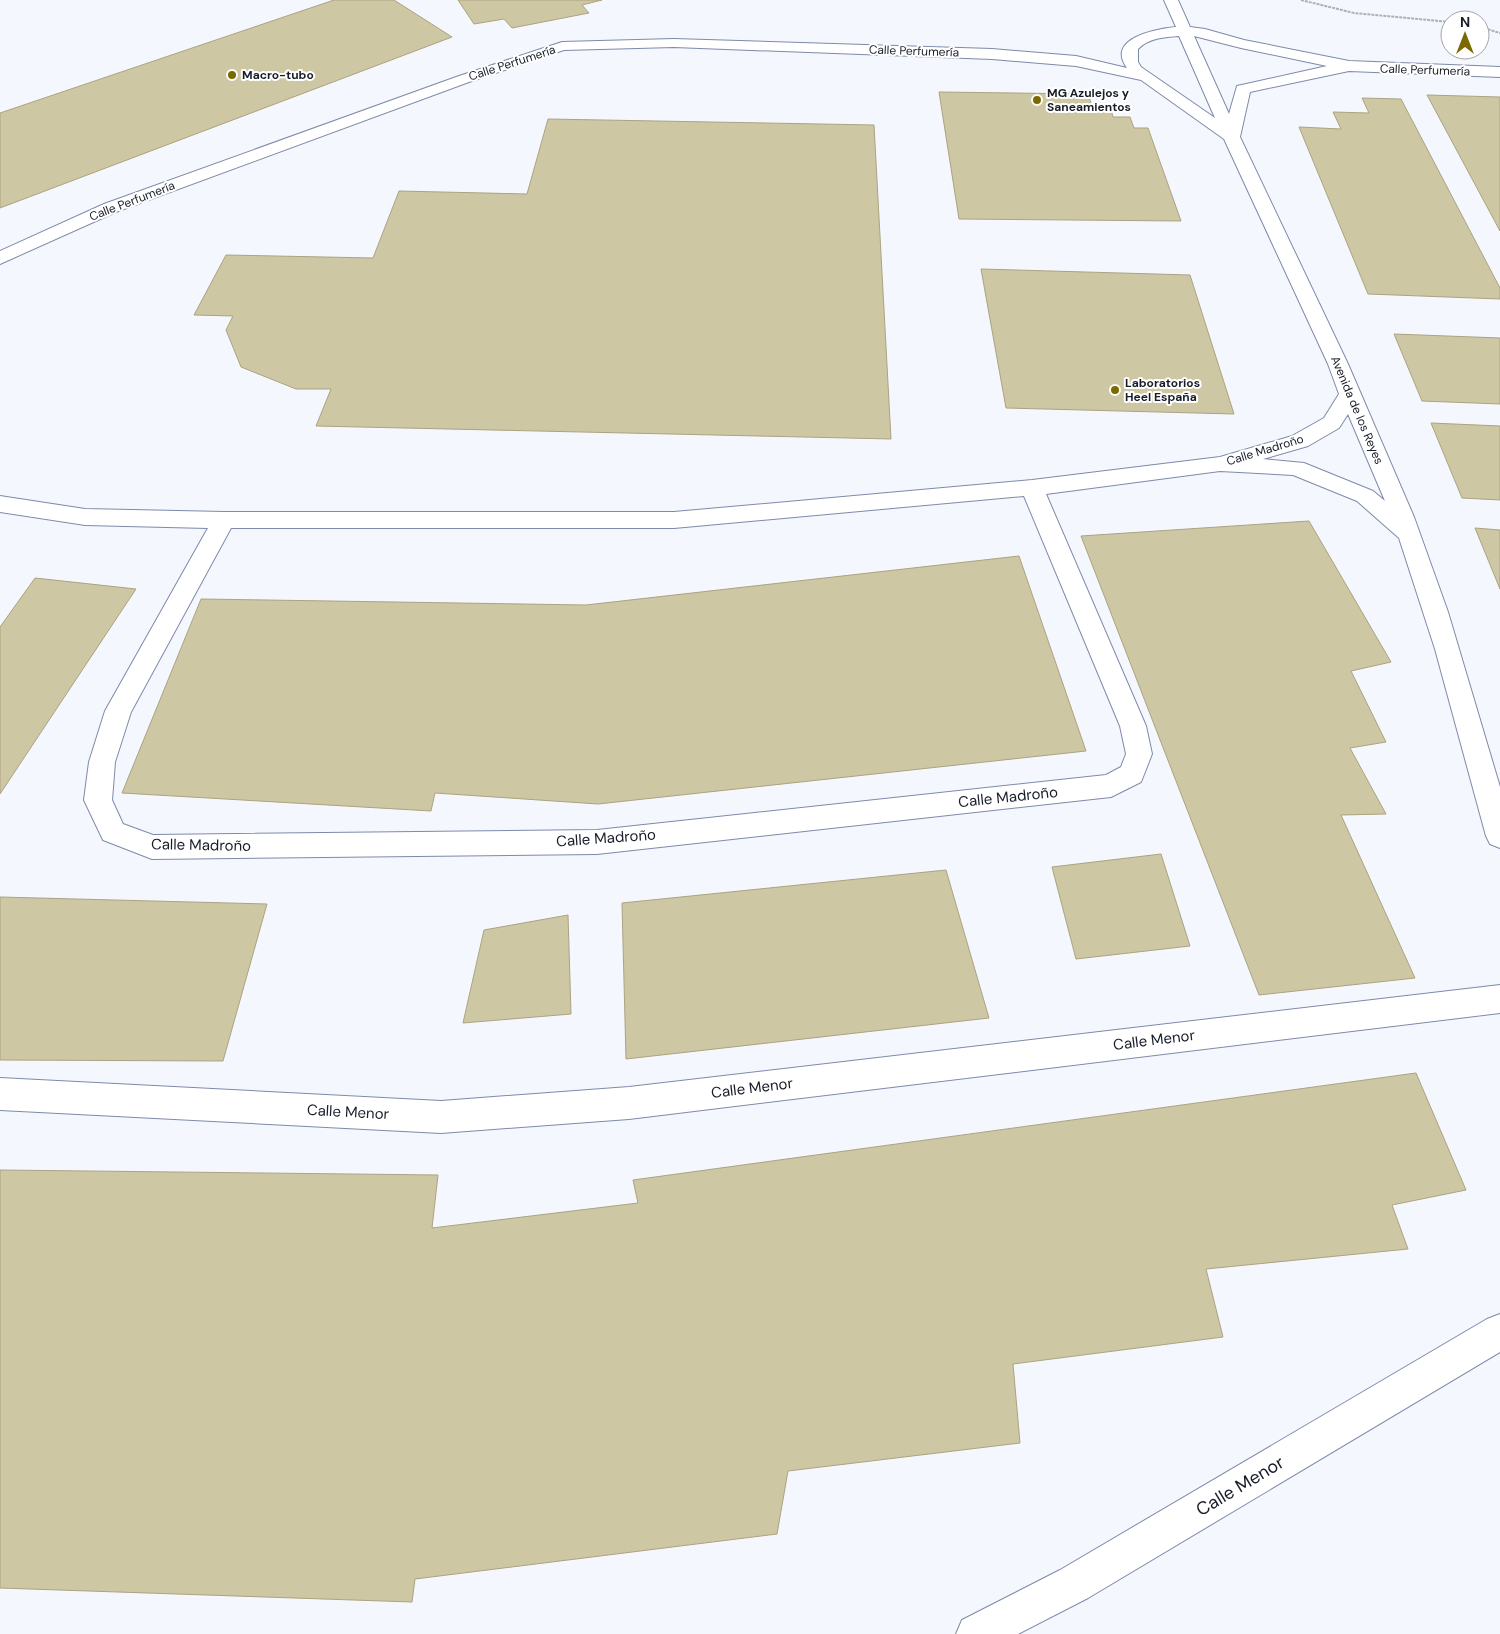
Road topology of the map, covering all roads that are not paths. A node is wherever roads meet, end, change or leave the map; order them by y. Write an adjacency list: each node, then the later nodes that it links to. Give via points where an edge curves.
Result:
1 (1172, 2): 2 (street, Avenida de los Reyes); 3 (street, Calle Perfumería)
2 (1185, 31): 3 (street, Calle Perfumería); 4 (street, Calle Perfumería); 8 (street, Avenida de los Reyes)
3 (1146, 37): 6 (street, Calle Perfumería, via 1131,48 1129,55 1130,62)
4 (1349, 66): 5 (street, Calle Perfumería); 7 (street, Calle Perfumería)
5 (1500, 72)
6 (1146, 77): 8 (street, Calle Perfumería, via 1183,90); 9 (street, Calle Perfumería); 10 (street, Calle Perfumería, via 1076,61 992,54 674,43 562,46 110,208)
7 (1243, 88): 8 (street, Calle Perfumería); 9 (street)
8 (1212, 93): 9 (street, Avenida de los Reyes)
9 (1232, 137): 11 (street, Avenida de los Reyes, via 1338,364)
10 (0, 258)
11 (1349, 395): 12 (street, Calle Madroño, via 1332,423 1300,441); 16 (street, Avenida de los Reyes)
12 (1220, 464): 13 (street, Calle Madroño); 16 (street, Calle Madroño, via 1296,468 1365,496)
13 (1032, 488): 15 (street, Calle Madroño, via 674,520); 15 (street, Calle Madroño, via 1133,726 1139,754 1132,774 1111,786 597,842 152,847 113,832 98,800 102,762 118,711)
14 (0, 504): 15 (street, Calle Madroño, via 85,517)
15 (224, 520)
16 (1410, 536): 17 (street, Avenida de los Reyes, via 1440,620)
17 (1500, 836)
18 (1500, 999): 19 (street, Calle Menor, via 629,1103 441,1117)
19 (0, 1094)
20 (1500, 1332): 21 (street, Calle Menor, via 1074,1584)
21 (976, 1634)

